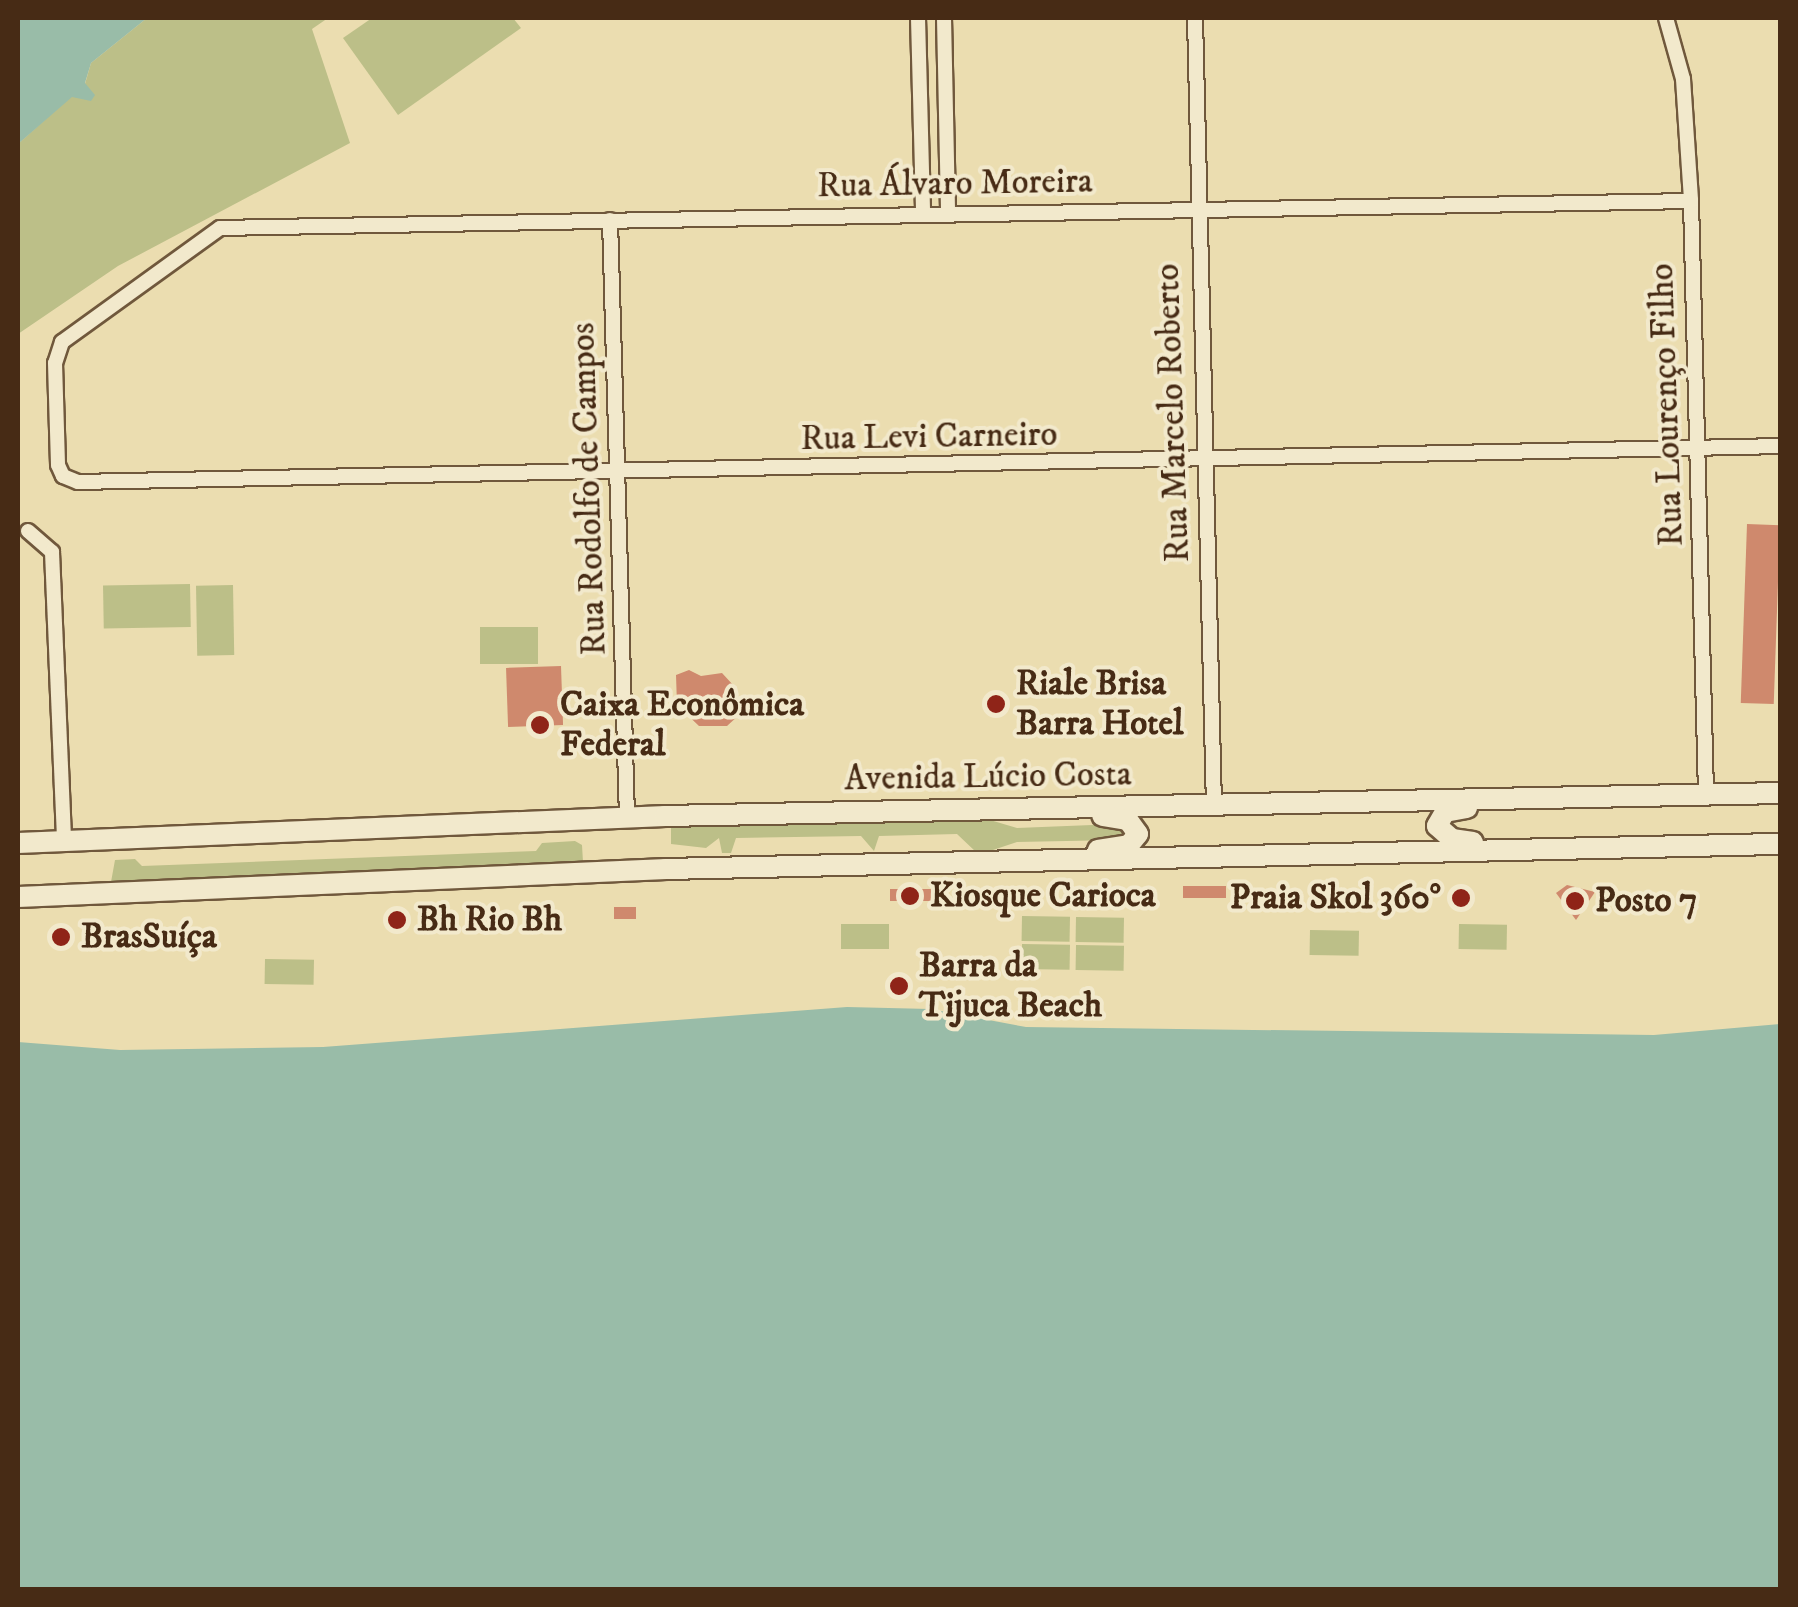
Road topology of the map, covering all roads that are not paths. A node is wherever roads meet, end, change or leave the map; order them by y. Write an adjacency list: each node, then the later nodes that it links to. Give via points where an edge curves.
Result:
1 (918, 18): 7 (street)
2 (944, 18): 8 (street)
3 (1194, 18): 6 (street, Rua Marcelo Roberto)
4 (1666, 18): 5 (street, Rua Lourenço Filho, via 1683,79)
5 (1691, 201): 6 (street, Rua Álvaro Moreira); 11 (street, Rua Lourenço Filho)
6 (1198, 211): 8 (street, Rua Álvaro Moreira); 12 (street, Rua Marcelo Roberto)
7 (923, 214): 8 (street, Rua Álvaro Moreira); 9 (street, Rua Álvaro Moreira)
8 (948, 214)
9 (610, 220): 13 (street, Rua Rodolfo de Campos); 14 (street, Rua Álvaro Moreira, via 220,228 62,342 55,363 58,465)
10 (1780, 446): 11 (street, Rua Levi Carneiro)
11 (1699, 448): 12 (street, Rua Levi Carneiro); 17 (street, Rua Lourenço Filho)
12 (1205, 462): 13 (street, Rua Levi Carneiro); 19 (street, Rua Marcelo Roberto)
13 (620, 472): 14 (street, Rua Levi Carneiro); 21 (street, Rua Rodolfo de Campos)
14 (78, 482)
15 (28, 531): 22 (street, via 52,552)
16 (1780, 793): 17 (main road, Avenida Lúcio Costa)
17 (1706, 794): 18 (main road, Avenida Lúcio Costa)
18 (1518, 799): 19 (main road, Avenida Lúcio Costa); 25 (main road, via 1445,812 1437,826 1452,839)
19 (1214, 806): 20 (main road, Avenida Lúcio Costa)
20 (1048, 807): 21 (main road, Avenida Lúcio Costa); 26 (main road, via 1128,820 1138,834 1129,844)
21 (627, 817): 22 (main road, Avenida Lúcio Costa)
22 (64, 841): 23 (main road, Avenida Lúcio Costa)
23 (18, 843)
24 (1780, 844): 25 (main road)
25 (1516, 848): 26 (main road)
26 (1032, 862): 27 (main road)
27 (18, 897)

